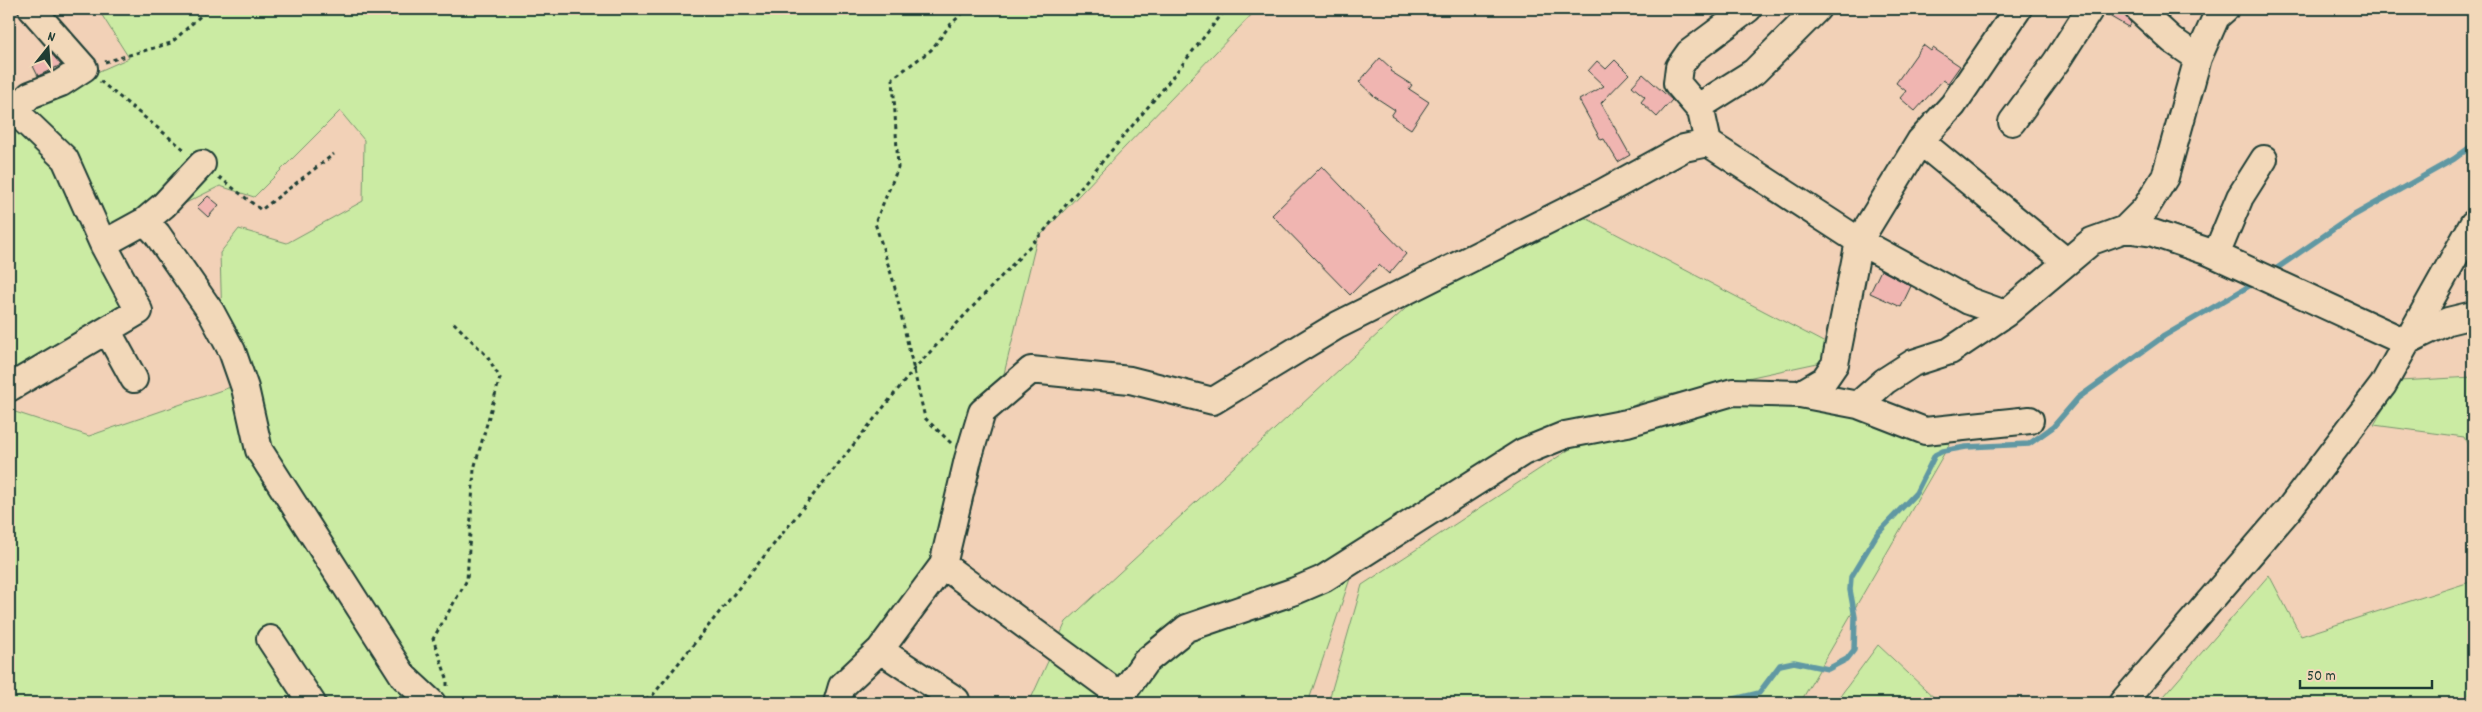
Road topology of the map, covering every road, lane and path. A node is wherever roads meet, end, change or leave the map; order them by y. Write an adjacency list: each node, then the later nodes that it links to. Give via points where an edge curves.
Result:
1 (32, 9): 12 (street)
2 (208, 9): 12 (path, via 171,43)
3 (967, 9): 32 (path, via 931,50 893,78 898,168 875,223)
4 (1226, 9): 32 (path, via 1045,230)
5 (1748, 9): 13 (street, via 1689,52 1679,66 1678,83)
6 (1817, 9): 13 (street, via 1754,72)
7 (2018, 9): 16 (street, via 1954,105)
8 (2090, 9): 15 (street)
9 (2138, 9): 11 (street, via 2172,40)
10 (2225, 9): 11 (street, via 2216,17)
11 (2198, 58): 22 (street, via 2165,177 2145,209)
12 (84, 68): 14 (street, via 62,82 30,95)
13 (1696, 106): 17 (street, via 1701,111)
14 (11, 111): 24 (street, via 65,159)
15 (2012, 122)
16 (1920, 141): 23 (street); 26 (street)
17 (1708, 144): 23 (street); 38 (street, via 1684,148 1600,194 1338,325 1213,401 1130,380 1031,370 982,412)
18 (2264, 159): 25 (street, via 2240,197)
19 (202, 164): 20 (street)
20 (145, 221): 24 (street); 42 (street, via 211,312 232,351 245,388 258,450 404,677)
21 (2473, 224): 31 (street)
22 (2125, 229): 25 (street, via 2153,233); 26 (street, via 2092,241)
23 (1859, 241): 27 (street, via 1969,301); 35 (street, via 1835,364 1824,380)
24 (103, 244): 30 (street, via 139,311)
25 (2216, 256): 31 (street)
26 (2067, 262): 27 (street)
27 (2006, 314): 36 (street, via 1950,351 1913,363 1885,381)
28 (2473, 315): 31 (street, via 2448,321)
29 (452, 321): 42 (path, via 487,356 500,378 474,469 467,580 433,639 447,678)
30 (107, 330): 33 (street); 34 (street)
31 (2405, 342): 48 (street, via 2383,385 2289,510)
32 (915, 368): 38 (path, via 925,418); 46 (path, via 653,695)
33 (134, 379)
34 (9, 388)
35 (1800, 394): 36 (street); 43 (street, via 1733,392 1627,424 1565,435 1523,452 1323,579 1187,628 1145,662)
36 (1858, 405): 37 (street, via 1925,431)
37 (2030, 420)
38 (968, 459): 39 (street)
39 (943, 565): 41 (street); 43 (street)
40 (270, 639): 45 (street)
41 (880, 650): 44 (street); 47 (street, via 842,686)
42 (439, 699)
43 (1118, 699)
44 (956, 700)
45 (312, 703)
46 (638, 703)
47 (836, 703)
48 (2122, 703)

